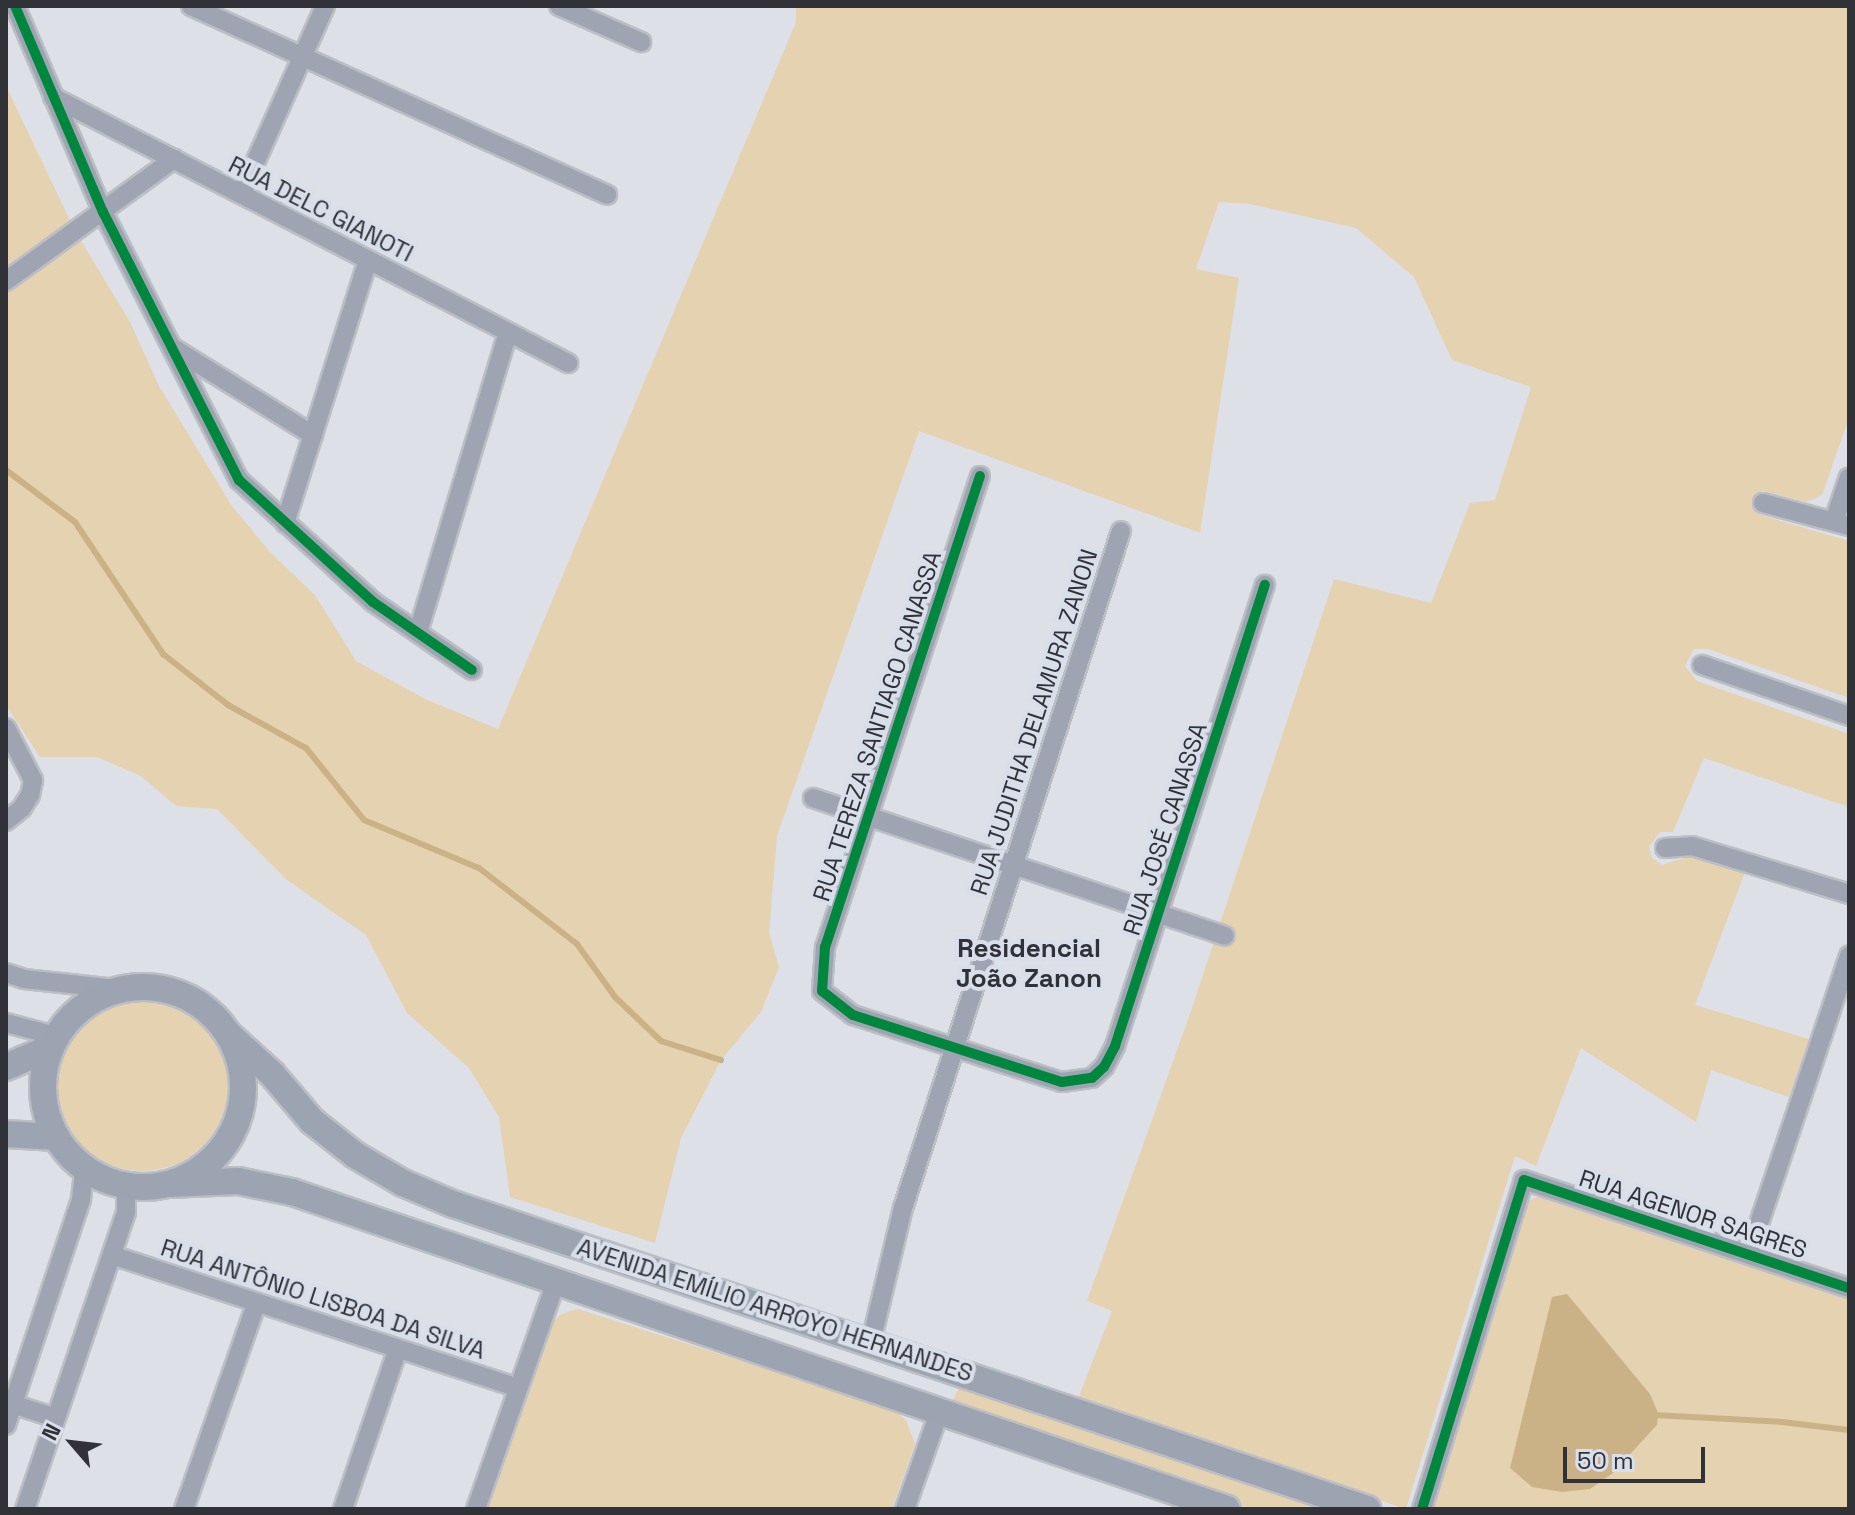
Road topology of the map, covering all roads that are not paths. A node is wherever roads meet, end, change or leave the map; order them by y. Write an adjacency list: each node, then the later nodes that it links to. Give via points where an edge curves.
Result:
1 (15, 6): 7 (street)
2 (191, 6): 6 (street)
3 (325, 6): 6 (street)
4 (559, 6): 5 (street)
5 (641, 42)
6 (303, 56): 9 (street); 10 (street)
7 (53, 97): 8 (street, RUA DELC GIANOTI); 11 (street)
8 (174, 159): 9 (street, RUA DELC GIANOTI); 11 (street)
9 (241, 194): 12 (street, RUA DELC GIANOTI)
10 (607, 195)
11 (103, 212): 13 (street); 15 (street)
12 (368, 260): 14 (street, RUA DELC GIANOTI); 17 (street)
13 (6, 281)
14 (508, 332): 16 (street, RUA DELC GIANOTI); 25 (street)
15 (170, 346): 17 (street); 21 (street, via 239,480)
16 (568, 363)
17 (313, 435): 21 (street)
18 (980, 476): 31 (street, RUA TEREZA SANTIAGO CANASSA)
19 (1849, 477): 22 (street)
20 (1763, 503): 22 (street)
21 (285, 523): 25 (street, via 373,602)
22 (1842, 523)
23 (1121, 531): 34 (street, RUA JUDITHA DELAMURA ZANON)
24 (1265, 585): 36 (street, RUA JOSÉ CANASSA)
25 (418, 632): 27 (street)
26 (1702, 665): 28 (street)
27 (472, 670)
28 (1849, 716)
29 (6, 728): 32 (street, via 33,780 22,808)
30 (813, 798): 31 (street)
31 (868, 816): 34 (street); 44 (street, RUA TEREZA SANTIAGO CANASSA, via 825,947 822,991 853,1015)
32 (6, 821)
33 (1665, 848): 35 (street, via 1692,846)
34 (1013, 865): 36 (street); 44 (street, RUA JUDITHA DELAMURA ZANON)
35 (1849, 894)
36 (1159, 913): 37 (street); 44 (street, RUA JOSÉ CANASSA, via 1115,1046 1092,1078 1062,1082)
37 (1225, 936)
38 (1849, 955): 52 (street)
39 (6, 973): 40 (street)
40 (116, 989): 42 (main road, via 142,986 180,994 213,1014); 43 (main road, via 72,1016)
41 (6, 1023): 43 (street)
42 (229, 1035): 49 (main road, via 243,1085 235,1124 214,1157); 51 (main road, AVENIDA EMÍLIO ARROYO HERNANDES, via 312,1121 355,1155 453,1204)
43 (53, 1042): 45 (main road); 47 (main road, via 42,1094)
44 (954, 1047): 57 (street, RUA JUDITHA DELAMURA ZANON, via 903,1208)
45 (6, 1067)
46 (6, 1134): 47 (main road)
47 (56, 1137): 48 (main road)
48 (84, 1169): 50 (main road); 61 (street, via 81,1200)
49 (169, 1184): 50 (main road); 54 (main road, AVENIDA EMÍLIO ARROYO HERNANDES, via 265,1185)
50 (126, 1186): 53 (street, via 126,1212)
51 (569, 1242): 54 (main road); 57 (main road, AVENIDA EMÍLIO ARROYO HERNANDES)
52 (1749, 1253): 55 (street, RUA AGENOR SAGRES); 72 (street, RUA AGENOR SAGRES, via 1524,1180)
53 (112, 1255): 56 (street, RUA ANTÔNIO LISBOA DA SILVA); 63 (street)
54 (556, 1282): 60 (street); 62 (main road, AVENIDA EMÍLIO ARROYO HERNANDES)
55 (1849, 1288)
56 (256, 1305): 58 (street, RUA ANTÔNIO LISBOA DA SILVA); 66 (street)
57 (871, 1342): 59 (main road, AVENIDA EMÍLIO ARROYO HERNANDES)
58 (397, 1351): 60 (street, RUA ANTÔNIO LISBOA DA SILVA); 67 (street)
59 (948, 1368): 62 (main road); 71 (main road, AVENIDA EMÍLIO ARROYO HERNANDES)
60 (518, 1388): 68 (street)
61 (10, 1403): 63 (street); 64 (street)
62 (939, 1413): 69 (street); 70 (main road, AVENIDA EMÍLIO ARROYO HERNANDES)
63 (53, 1417): 65 (street)
64 (6, 1425)
65 (25, 1509)
66 (184, 1509)
67 (343, 1509)
68 (476, 1509)
69 (905, 1509)
70 (1227, 1509)
71 (1367, 1509)
72 (1422, 1509)

